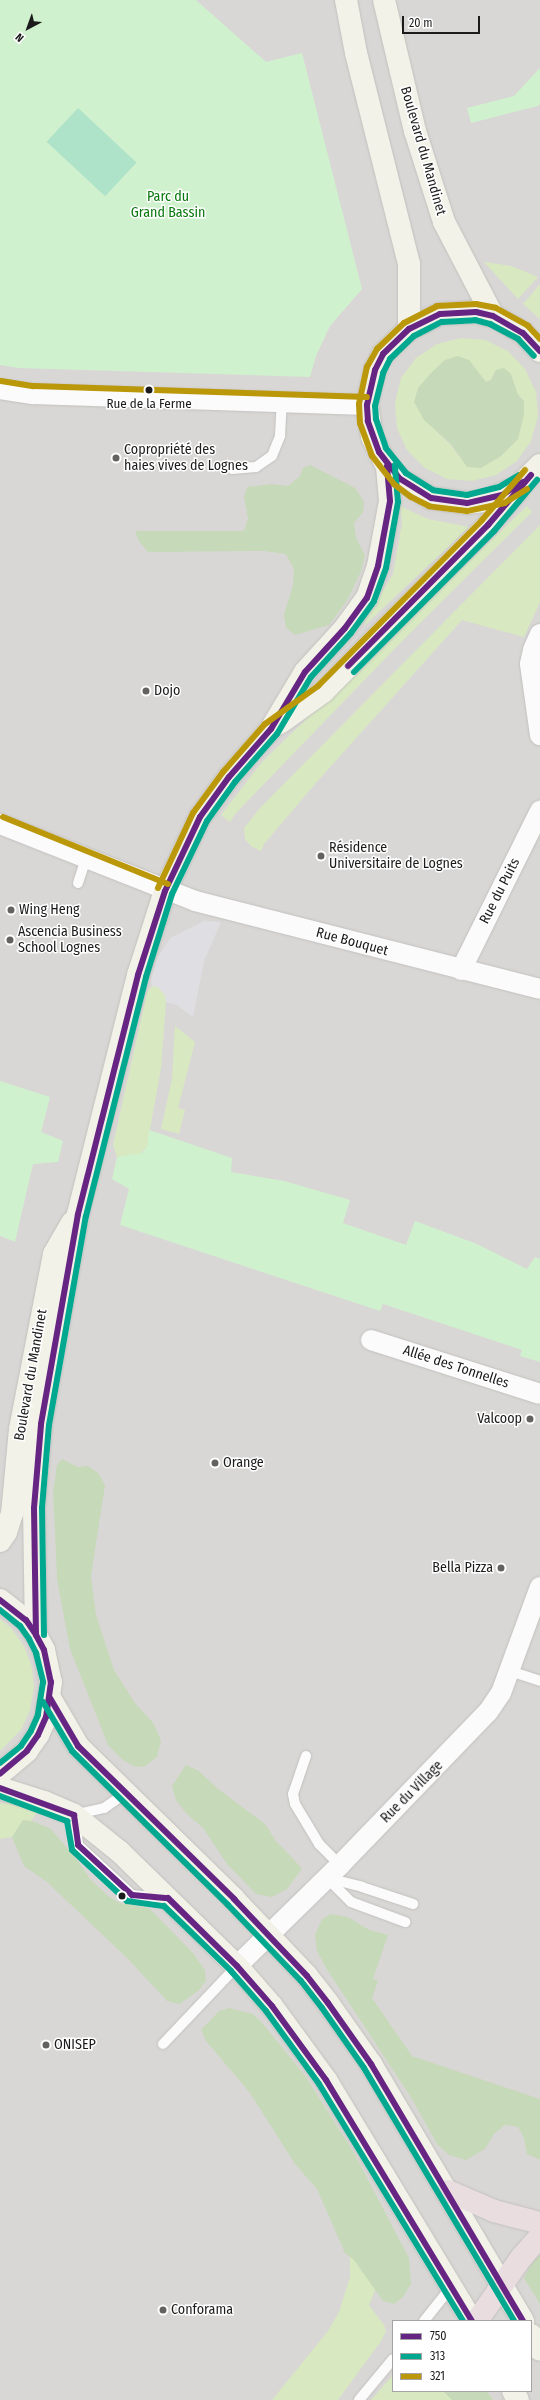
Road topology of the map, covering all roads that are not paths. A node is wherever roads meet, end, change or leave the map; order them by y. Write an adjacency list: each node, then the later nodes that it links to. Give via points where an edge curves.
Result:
1 (346, 0): 4 (street, via 356,53 410,264 407,307)
2 (384, 0): 3 (street, Boulevard du Mandinet, via 415,131 441,216)
3 (493, 316): 4 (street, via 458,312 424,320); 5 (street, via 523,333)
4 (409, 329): 8 (street, via 395,340 381,360 370,387)
5 (540, 351)
6 (0, 389): 7 (street, via 33,394)
7 (282, 401): 8 (street); 10 (lane, via 280,436 272,456 256,467)
8 (367, 405): 9 (street, via 372,438)
9 (387, 466): 11 (street, via 400,479 431,498 467,503 502,495); 13 (street, Boulevard du Mandinet, via 390,501 378,566 367,598 345,628 305,672)
10 (232, 469)
11 (536, 470): 13 (street, Boulevard du Mandinet, via 488,525 322,692)
12 (540, 634): 14 (street, via 532,650 530,664)
13 (271, 729): 19 (street, Boulevard du Mandinet, via 229,777 200,817)
14 (540, 736)
15 (540, 812): 20 (street, Rue du Puits)
16 (0, 824): 17 (street)
17 (86, 858): 18 (lane); 19 (street)
18 (78, 883)
19 (165, 891): 20 (street, Rue Bouquet, via 201,903); 22 (street, Boulevard du Mandinet, via 138,975)
20 (457, 970): 21 (street, Rue Bouquet)
21 (540, 989)
22 (78, 1214): 25 (street, Boulevard du Mandinet, via 54,1254 20,1429 12,1514); 28 (street, Boulevard du Mandinet, via 41,1424 34,1508)
23 (371, 1340): 24 (street, Allée des Tonnelles)
24 (540, 1394)
25 (0, 1541)
26 (540, 1587): 29 (street, Rue du Village)
27 (0, 1600): 28 (street, via 26,1620)
28 (36, 1635): 31 (street, via 48,1666)
29 (510, 1671): 30 (lane); 37 (street, Rue du Village, via 501,1693 477,1725)
30 (540, 1681)
31 (50, 1698): 33 (street, via 38,1735 27,1751); 35 (street, via 78,1746)
32 (306, 1756): 37 (lane, via 293,1794 295,1804)
33 (0, 1774)
34 (0, 1788): 36 (street)
35 (127, 1792): 36 (lane, via 104,1808); 40 (street)
36 (74, 1815): 41 (street, via 120,1852)
37 (333, 1872): 38 (lane, via 362,1886); 39 (lane, via 351,1902); 40 (street, Rue du Village)
38 (413, 1904)
39 (405, 1922)
40 (269, 1935): 41 (street, Rue du Village); 43 (street, via 307,1976 371,2064)
41 (237, 1966): 42 (lane); 47 (street, via 272,2006 326,2080)
42 (163, 2044)
43 (448, 2191): 44 (highway, via 494,2211); 46 (street)
44 (540, 2223)
45 (540, 2236): 46 (highway, via 521,2258)
46 (503, 2286): 50 (highway); 51 (street)
47 (451, 2287): 48 (lane); 49 (street)
48 (425, 2320)
49 (471, 2320)
50 (478, 2320)
51 (523, 2320)
52 (392, 2360): 53 (lane)
53 (359, 2400)

